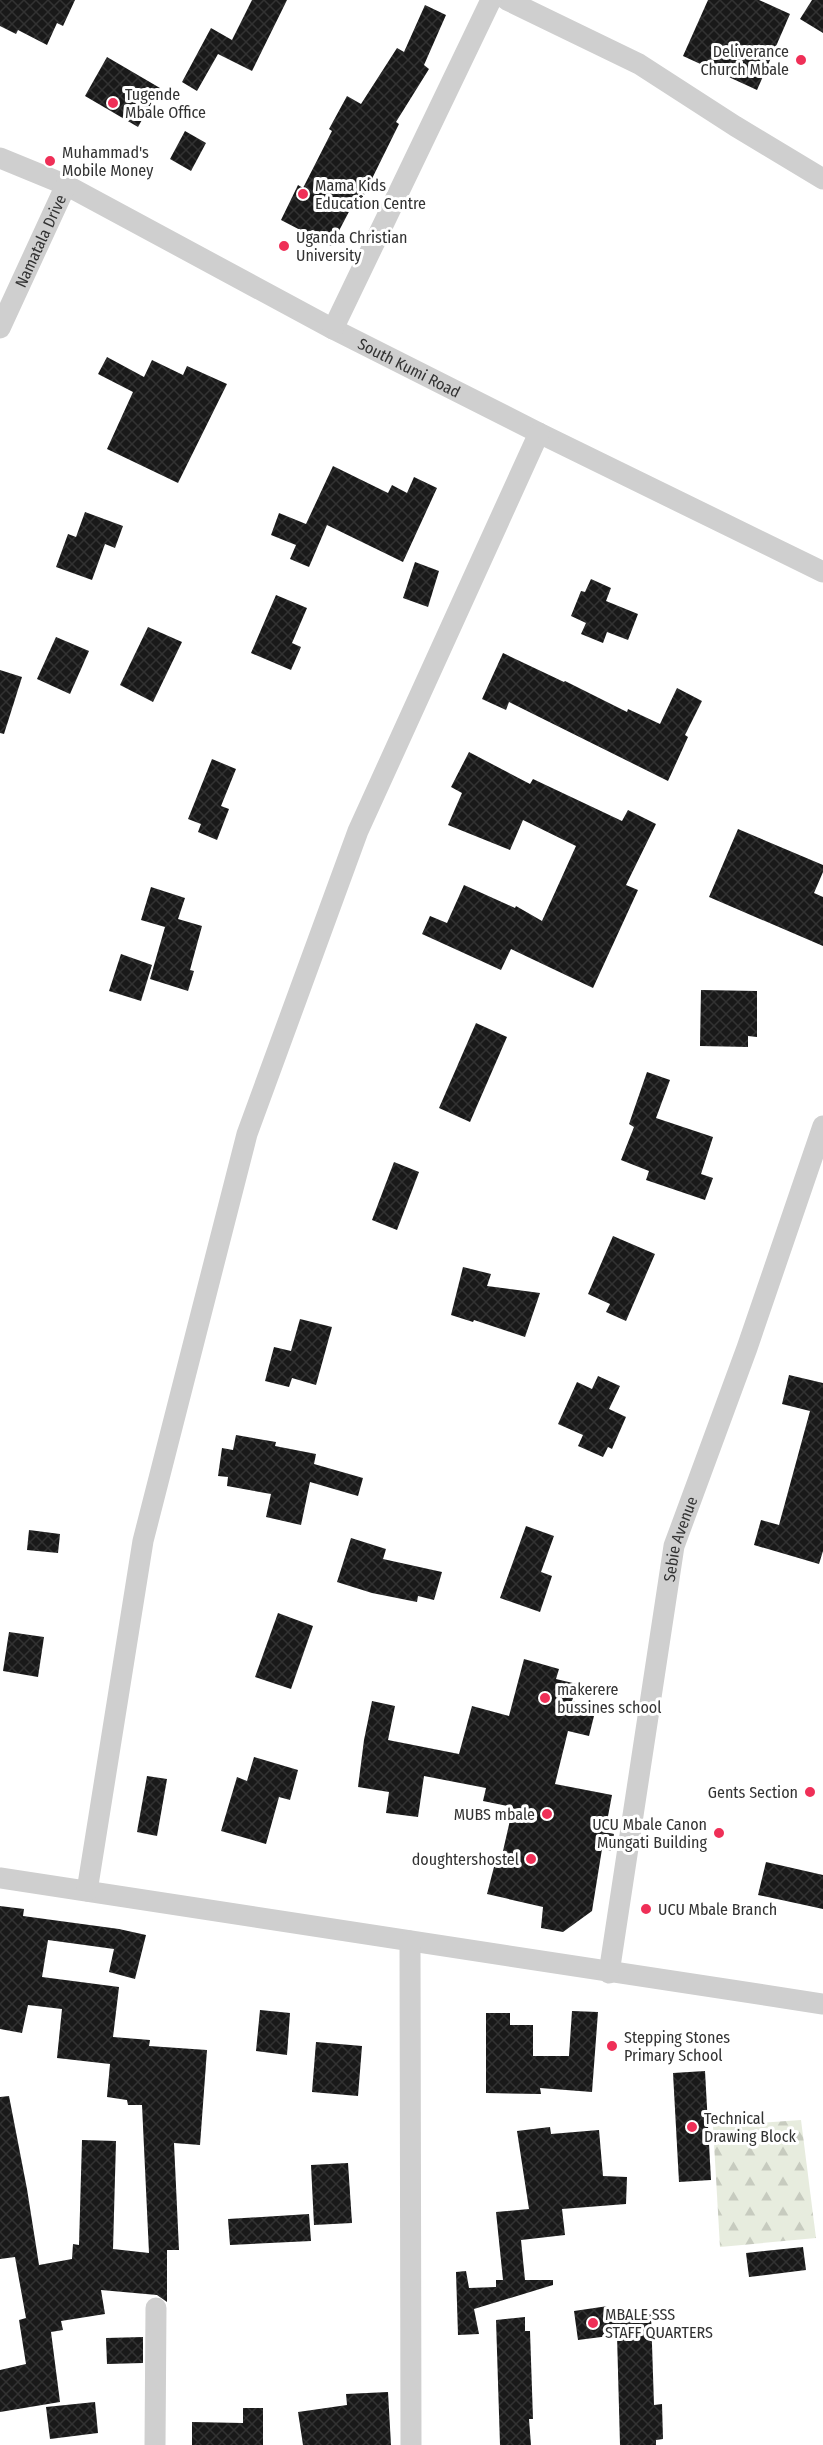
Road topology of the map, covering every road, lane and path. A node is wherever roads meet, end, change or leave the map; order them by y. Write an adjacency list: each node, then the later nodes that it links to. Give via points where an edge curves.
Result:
1 (491, 0): 7 (street)
2 (507, 0): 4 (street, via 639,64)
3 (0, 158): 5 (street, South Kumi Road)
4 (823, 178)
5 (66, 185): 6 (street, Namatala Drive); 7 (street, South Kumi Road)
6 (0, 328)
7 (333, 329): 8 (street, South Kumi Road)
8 (539, 433): 9 (street, South Kumi Road); 12 (street, via 358,831 248,1134 143,1541)
9 (823, 572)
10 (823, 1126): 14 (street, Sebie Avenue, via 674,1546)
11 (0, 1878): 12 (street)
12 (87, 1891): 13 (street)
13 (410, 1941): 14 (street); 18 (street)
14 (609, 1973): 15 (street)
15 (823, 2004)
16 (156, 2308): 17 (street)
17 (155, 2445)
18 (411, 2445)

